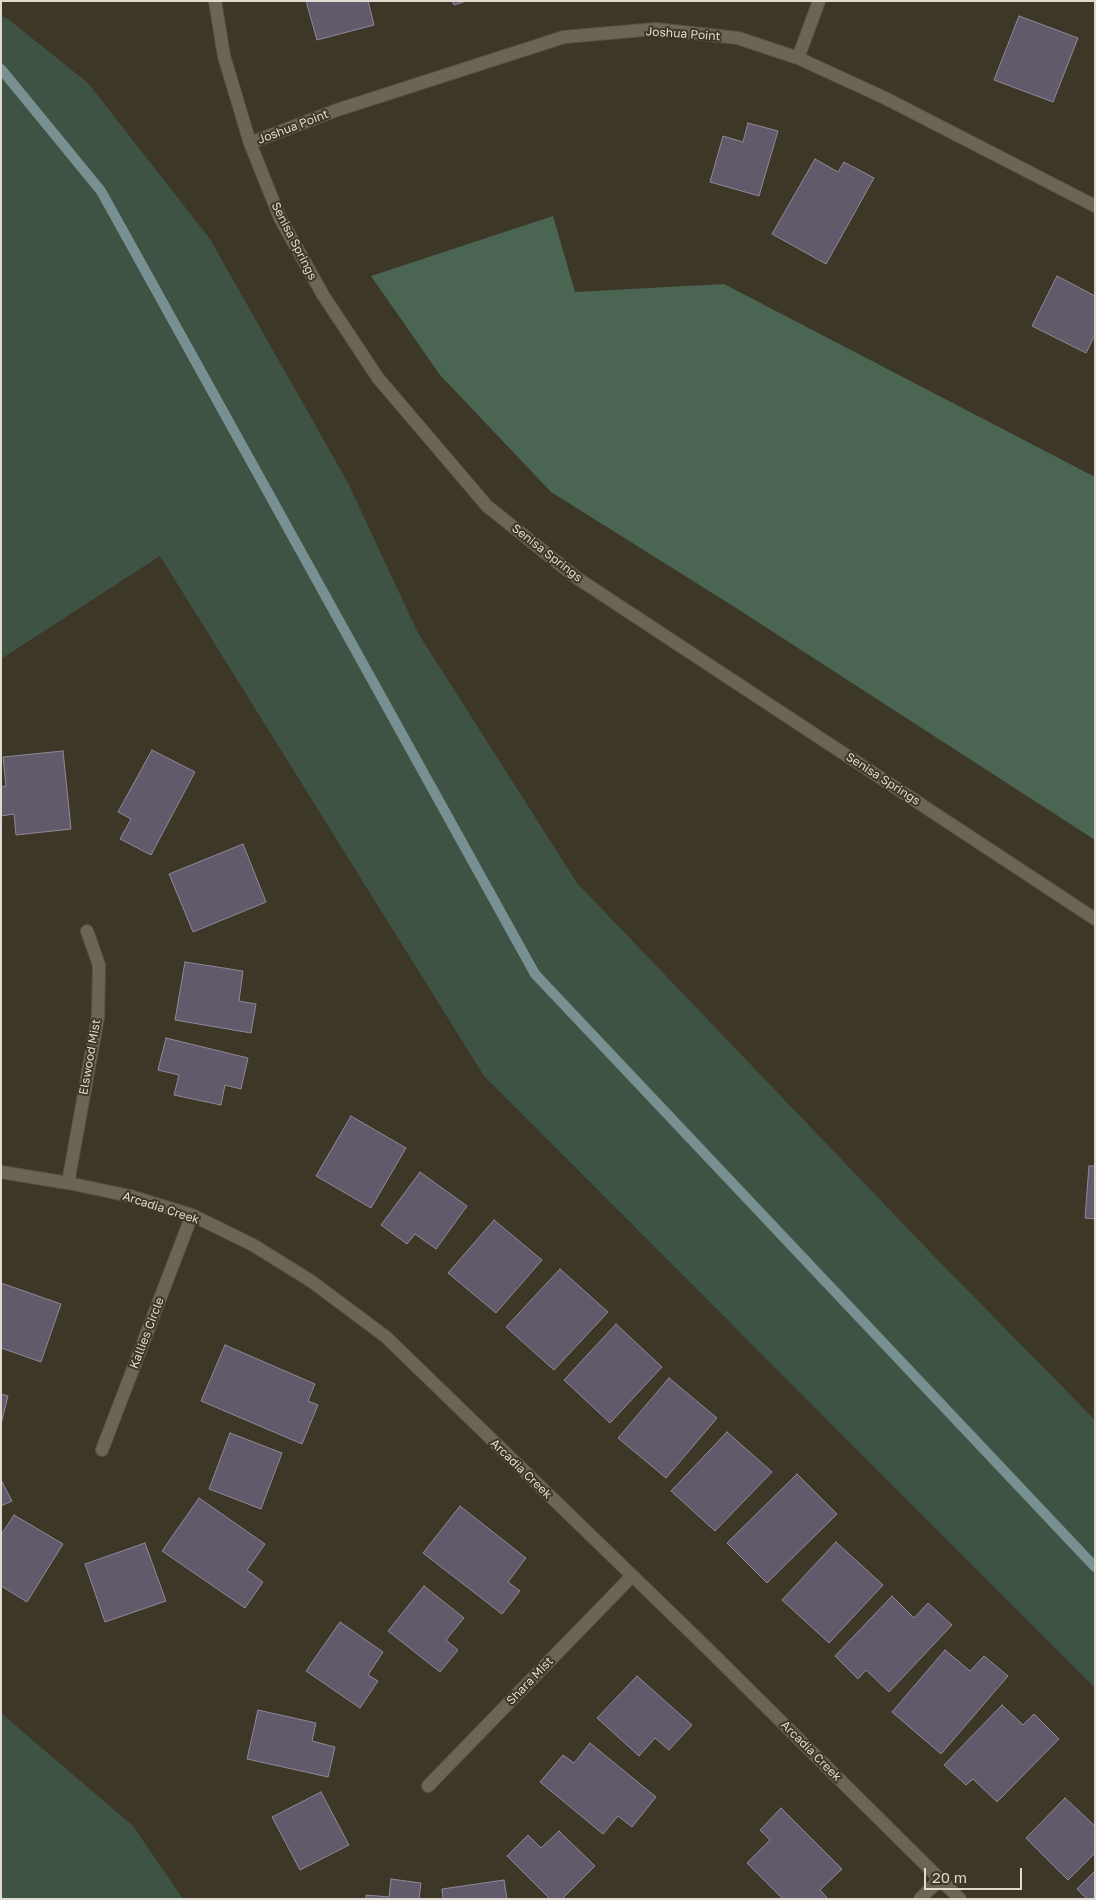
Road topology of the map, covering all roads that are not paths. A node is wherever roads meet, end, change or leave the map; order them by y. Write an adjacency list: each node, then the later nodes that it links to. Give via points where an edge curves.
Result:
1 (215, 1): 4 (street, Senisa Springs, via 224,56)
2 (819, 1): 3 (street)
3 (798, 58): 4 (street, Joshua Point, via 738,38 655,29 564,36 336,110); 5 (street, Joshua Point, via 886,98)
4 (250, 143): 6 (street, Senisa Springs, via 280,218 323,296 378,378 487,506 577,578)
5 (1095, 206)
6 (1095, 919)
7 (87, 931): 9 (street, Elswood Mist, via 99,965 98,1017)
8 (1, 1172): 9 (street, Arcadia Creek)
9 (68, 1183): 10 (street, Arcadia Creek, via 130,1196)
10 (192, 1215): 11 (street, Kallies Circle); 12 (street, Arcadia Creek, via 253,1245 312,1281 386,1337)
11 (102, 1450)
12 (632, 1576): 13 (street, Shara Mist); 14 (street, Arcadia Creek)
13 (428, 1786)
14 (940, 1879): 15 (street); 16 (street, Arcadia Creek)
15 (920, 1899)
16 (960, 1899)

